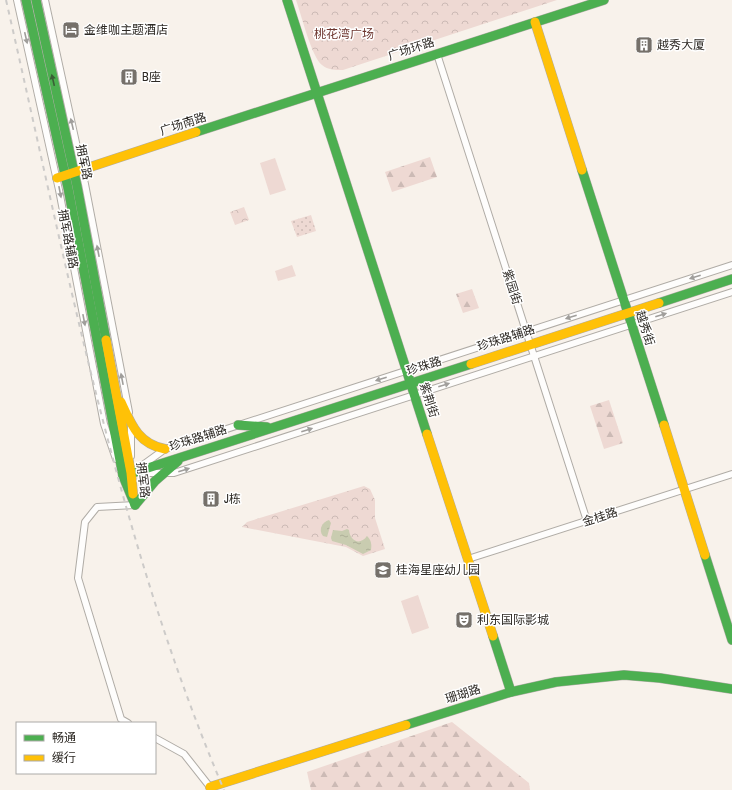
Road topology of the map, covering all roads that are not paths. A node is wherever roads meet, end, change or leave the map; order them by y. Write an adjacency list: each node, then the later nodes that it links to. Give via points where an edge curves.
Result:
1 (17, 0): 10 (street, one-way to 10)
2 (26, 0): 10 (street, 拥军路)
3 (36, 0): 10 (street, 拥军路, one-way to 3)
4 (45, 0): 10 (street, one-way to 4)
5 (288, 0): 9 (street)
6 (604, 0): 7 (street, 广场环路)
7 (535, 22): 8 (street, 广场环路); 14 (street, 越秀街)
8 (436, 54): 9 (street, 广场环路); 17 (street, 紫园街)
9 (317, 92): 10 (street, 广场南路); 20 (street, 紫荆街)
10 (69, 174): 22 (street, 拥军路); 24 (street, one-way to 10); 31 (street, 拥军路, one-way to 31)
11 (732, 265): 14 (street, 珍珠路辅路, one-way to 14)
12 (732, 279): 15 (street, 珍珠路)
13 (732, 292): 16 (street, one-way to 13)
14 (624, 300): 15 (street, 越秀街); 17 (street, 珍珠路辅路, one-way to 17)
15 (628, 313): 16 (street, 越秀街); 18 (street, 珍珠路)
16 (631, 325): 19 (street); 32 (street, 越秀街)
17 (526, 332): 18 (street, 紫园街); 20 (street, 珍珠路辅路)
18 (530, 344): 19 (street, 紫园街); 21 (street, 珍珠路)
19 (534, 356): 23 (street, one-way to 19); 34 (street, 紫园街)
20 (407, 370): 21 (street, 紫荆街); 25 (street, 珍珠路辅路, one-way to 25)
21 (411, 383): 23 (street, 紫荆街); 26 (street, 珍珠路)
22 (115, 390): 24 (street); 31 (street, 拥军路)
23 (415, 395): 29 (street, one-way to 23, via 174,473); 35 (street, 紫荆街)
24 (131, 423): 27 (street, via 145,443); 31 (street)
25 (238, 425): 26 (street); 27 (street, 珍珠路辅路)
26 (273, 427): 28 (street, 珍珠路)
27 (165, 449): 31 (street, 珍珠路辅路)
28 (187, 455): 29 (street); 31 (street, 珍珠路)
29 (162, 472): 31 (street); 33 (street)
30 (732, 474): 32 (street, 金桂路)
31 (127, 475): 33 (street, 拥军路)
32 (684, 490): 34 (street, 金桂路); 36 (street, 越秀街)
33 (135, 505): 39 (street, via 97,506 85,522 78,578 121,719)
34 (587, 521): 35 (street, 金桂路)
35 (468, 559): 38 (street, 紫荆街)
36 (732, 640)
37 (732, 689): 38 (street, 珊瑚路, via 624,675 556,682)
38 (511, 692): 41 (street, 珊瑚路)
39 (126, 722)
40 (156, 739): 41 (street, via 184,754)
41 (210, 788)

